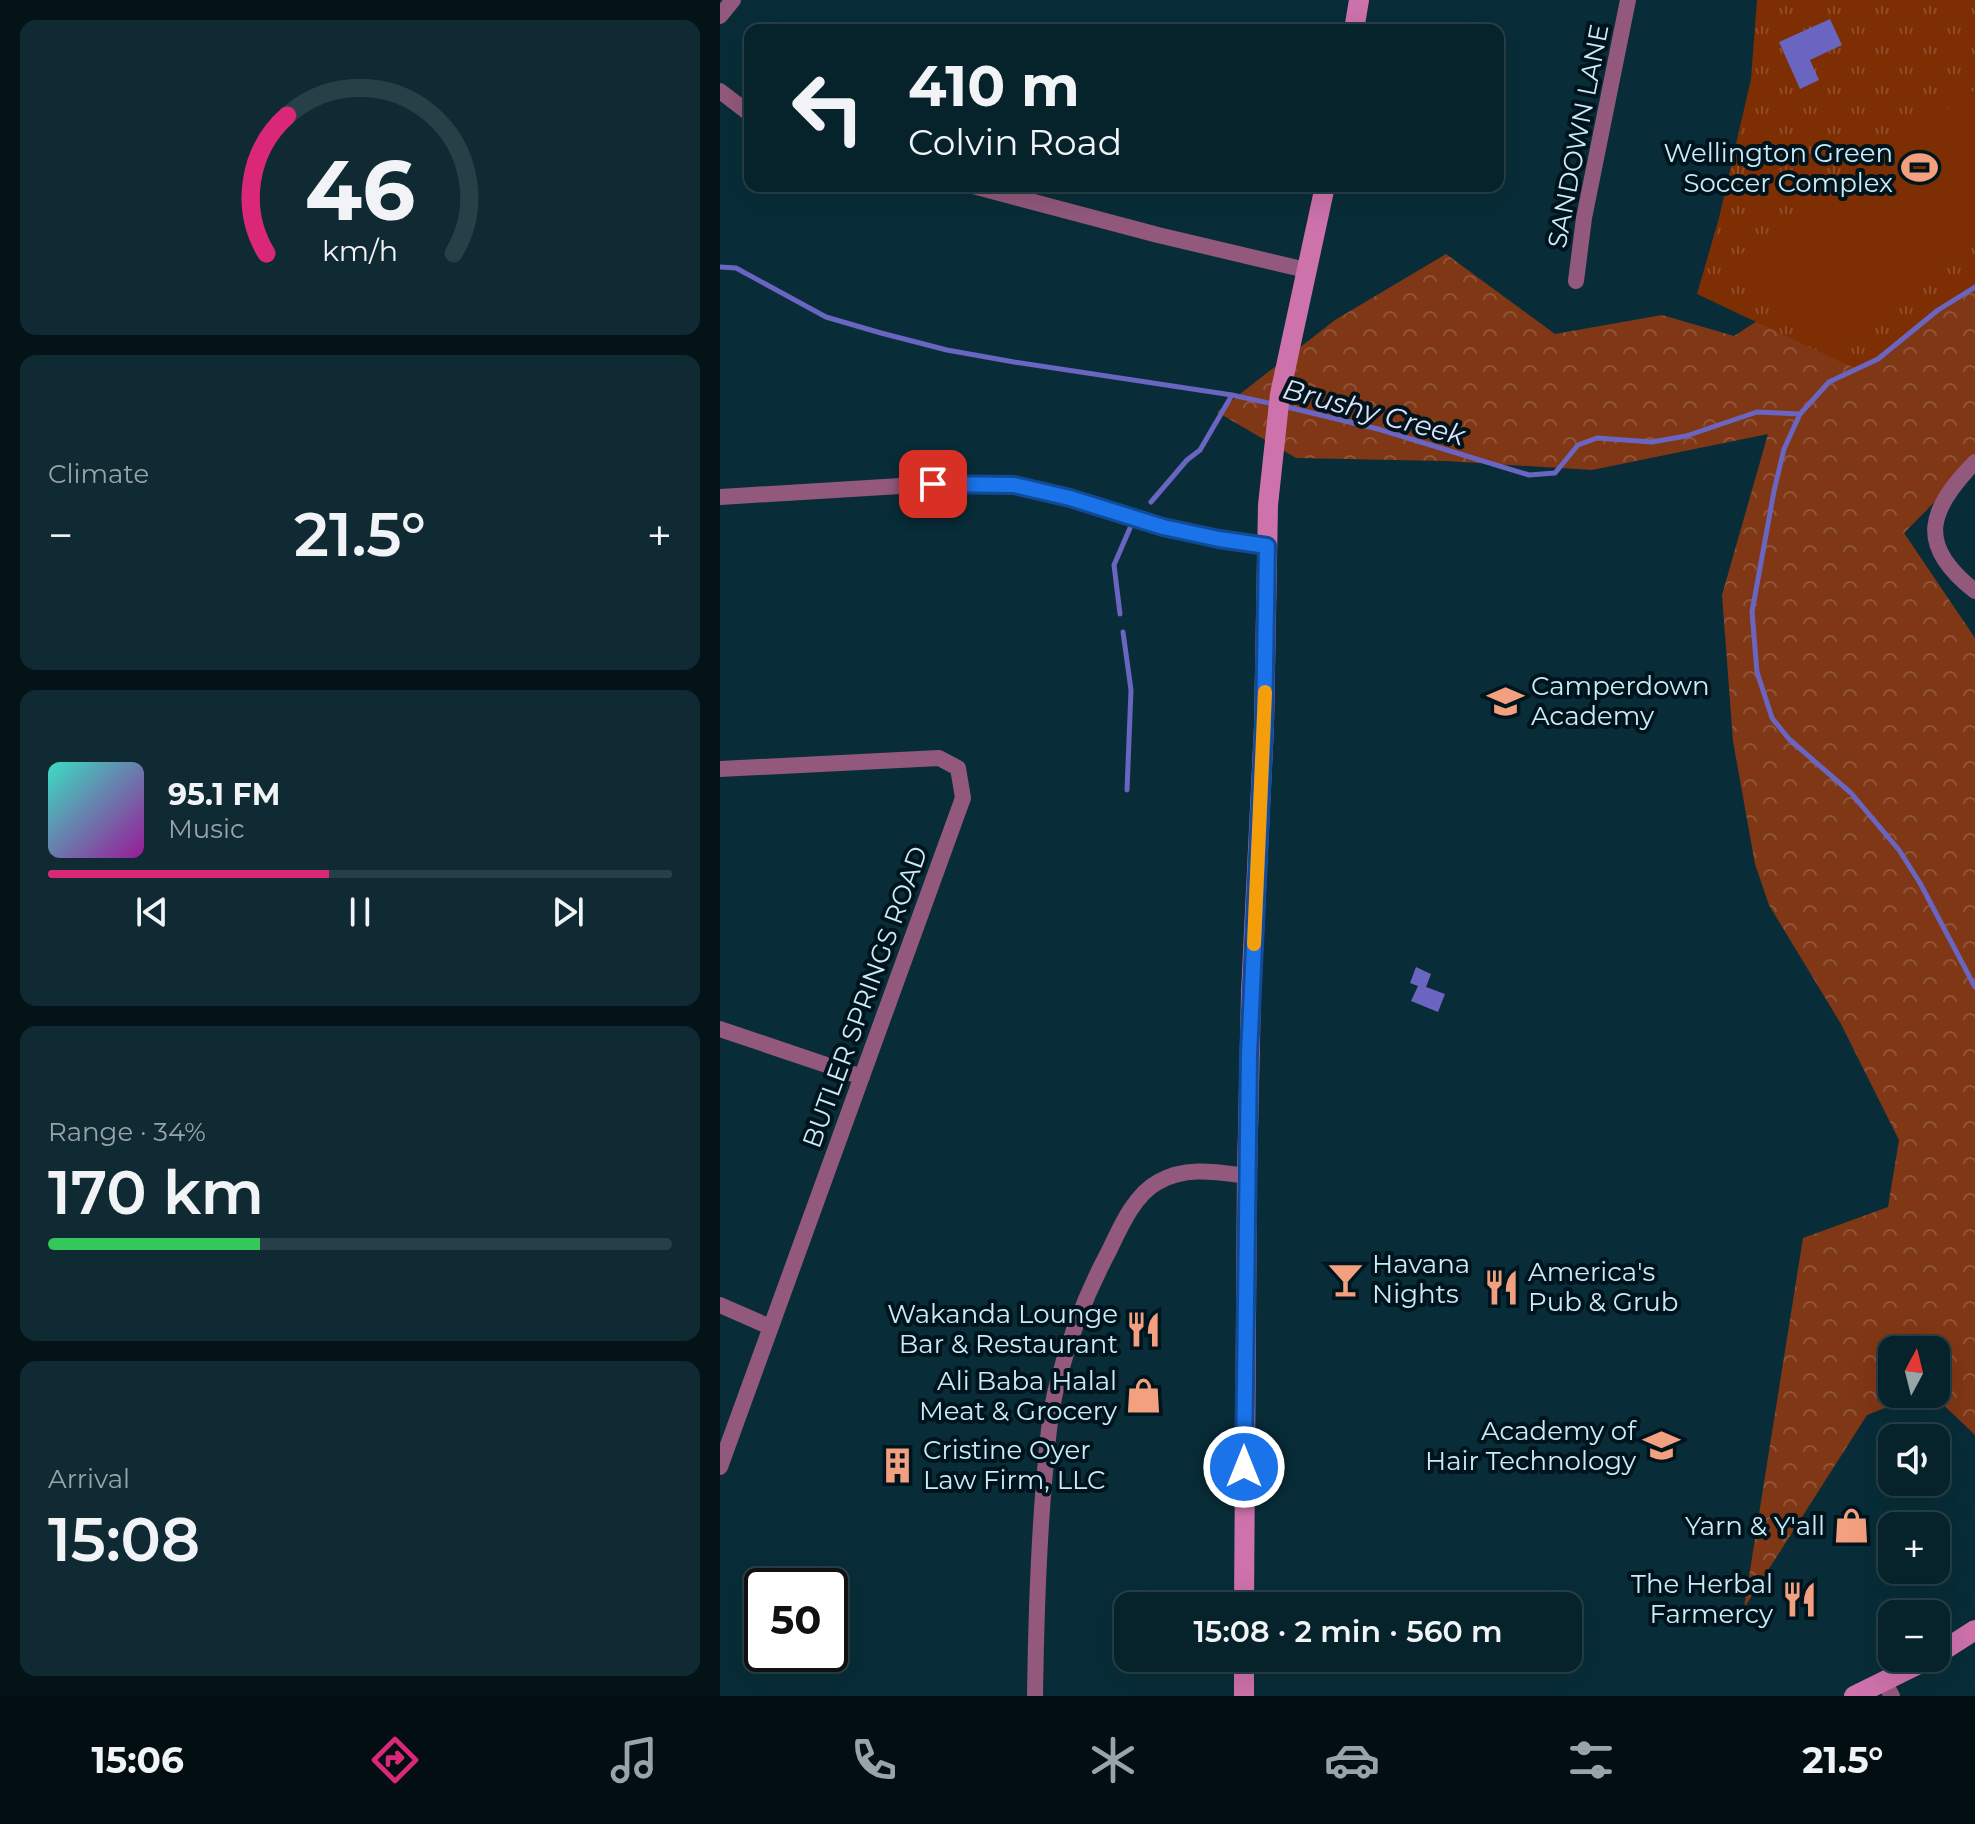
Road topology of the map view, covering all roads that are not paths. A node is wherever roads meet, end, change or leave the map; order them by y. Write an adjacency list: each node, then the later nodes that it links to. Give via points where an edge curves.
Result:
1 (733, 0): 4 (street)
2 (1359, 0): 5 (main road)
3 (1628, 0): 11 (street, SANDOWN LANE)
4 (720, 16)
5 (1355, 24)
6 (720, 91): 7 (street)
7 (744, 109)
8 (996, 192): 10 (street)
9 (1324, 192): 10 (main road)
10 (1306, 270): 14 (main road, via 1273,450)
11 (1576, 281)
12 (1975, 462): 15 (street, via 1940,504 1935,526 1939,549 1956,575)
13 (720, 497): 14 (street, via 933,484 1014,485 1163,527)
14 (1267, 546): 19 (main road)
15 (1975, 591)
16 (720, 769): 18 (street, BUTLER SPRINGS ROAD, via 939,758 958,768 963,798)
17 (720, 1029): 18 (street)
18 (862, 1077): 21 (street, BUTLER SPRINGS ROAD)
19 (1247, 1176): 23 (main road); 29 (street, via 1202,1170 1177,1174 1150,1188 1123,1223 1098,1271 1057,1382 1049,1428 1037,1561)
20 (720, 1305): 21 (street)
21 (770, 1327): 22 (street, BUTLER SPRINGS ROAD)
22 (720, 1467)
23 (1244, 1592)
24 (1975, 1630): 25 (main road)
25 (1950, 1646)
26 (1244, 1672): 30 (main road)
27 (1912, 1672): 28 (main road)
28 (1888, 1689): 31 (main road)
29 (1035, 1696)
30 (1244, 1696)
31 (1854, 1696)

